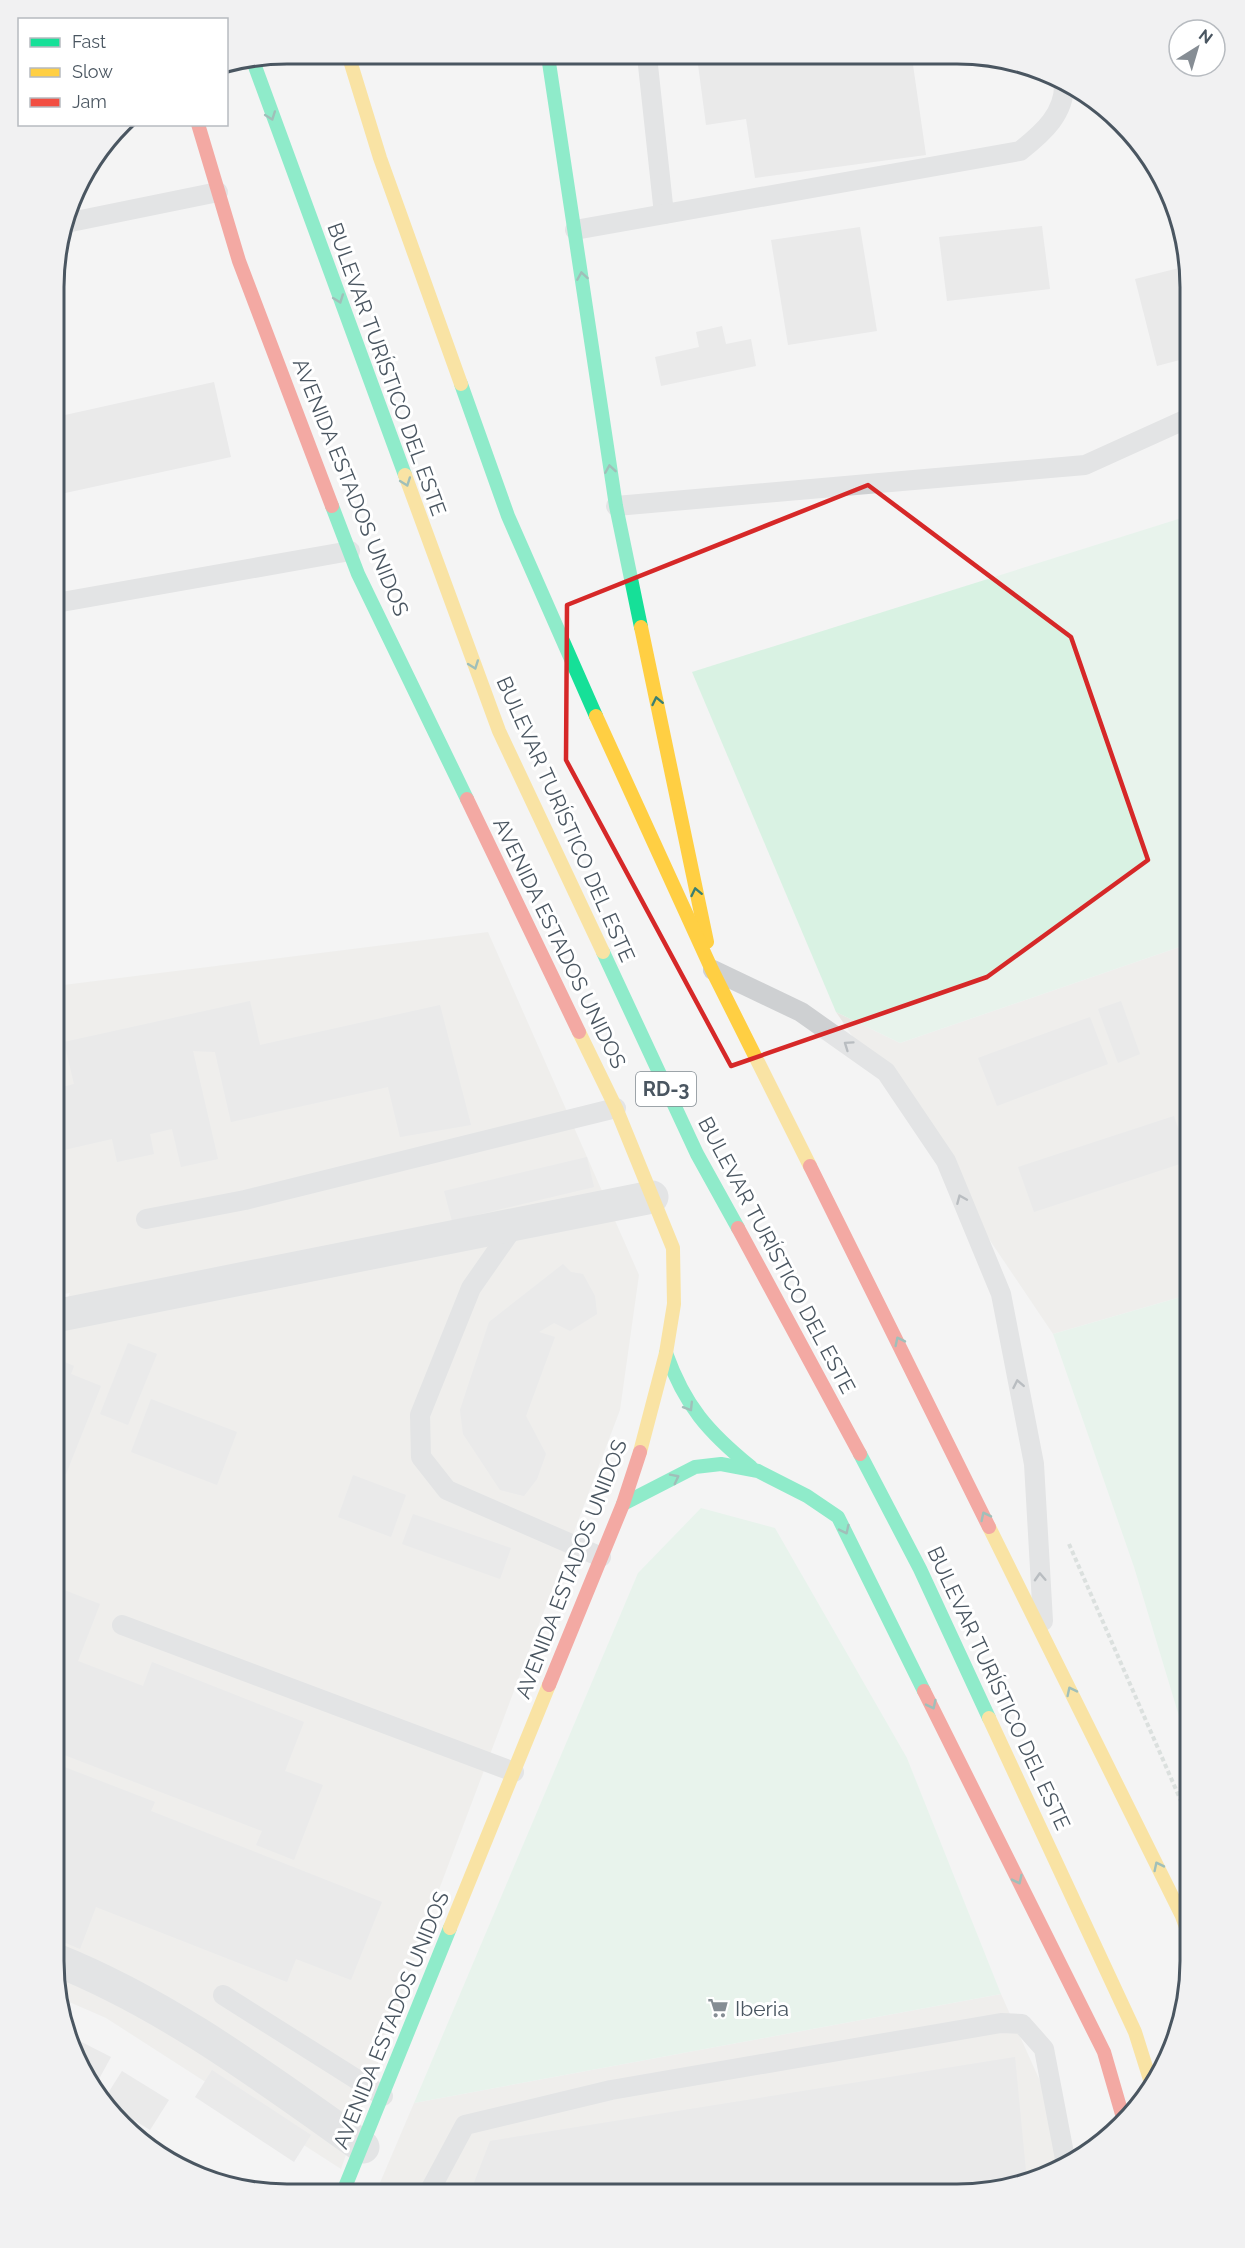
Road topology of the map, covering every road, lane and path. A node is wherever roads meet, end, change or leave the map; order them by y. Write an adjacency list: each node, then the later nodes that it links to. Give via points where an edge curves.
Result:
1 (351, 64): 15 (main road, via 380,158 507,516)
2 (549, 64): 10 (main road)
3 (648, 64): 8 (lane)
4 (254, 67): 33 (main road, BULEVAR TURÍSTICO DEL ESTE / RD-3, one-way to 33, via 499,731 697,1154 920,1569 1096,1945 1135,2032)
5 (1065, 92): 8 (lane, via 1049,128 1020,151)
6 (199, 126): 7 (main road, AVENIDA ESTADOS UNIDOS)
7 (218, 192): 9 (lane); 13 (main road, AVENIDA ESTADOS UNIDOS, via 240,261)
8 (664, 214): 10 (lane)
9 (74, 221)
10 (574, 230): 12 (main road, one-way to 10)
11 (1180, 422): 12 (lane, via 1085,465)
12 (616, 506): 15 (main road, one-way to 12)
13 (350, 551): 14 (lane); 16 (main road, AVENIDA ESTADOS UNIDOS)
14 (64, 602)
15 (712, 970): 27 (main road, one-way to 15); 27 (lane, one-way to 15, via 1034,1464 1001,1294 946,1161 886,1072 801,1012)
16 (616, 1108): 17 (main road, AVENIDA ESTADOS UNIDOS); 18 (lane, via 244,1200)
17 (652, 1197): 19 (street); 21 (main road, AVENIDA ESTADOS UNIDOS, via 673,1248 674,1304)
18 (146, 1220)
19 (517, 1222): 20 (street); 25 (lane, via 471,1288 420,1415 421,1457 447,1490)
20 (64, 1314)
21 (666, 1353): 22 (main road, one-way to 22, via 677,1388 695,1416); 23 (main road, AVENIDA ESTADOS UNIDOS)
22 (750, 1467): 23 (main road, one-way to 22, via 701,1465); 35 (main road, one-way to 35, via 794,1486 838,1516 1104,2052)
23 (623, 1504): 25 (main road, AVENIDA ESTADOS UNIDOS)
24 (1067, 1540): 29 (path)
25 (601, 1557): 28 (main road, AVENIDA ESTADOS UNIDOS)
26 (123, 1625): 28 (lane)
27 (1044, 1636): 30 (main road, one-way to 27)
28 (514, 1772): 34 (main road, AVENIDA ESTADOS UNIDOS)
29 (1180, 1799)
30 (1180, 1912)
31 (64, 1964): 36 (street, via 151,2005 214,2041)
32 (223, 1995): 34 (lane)
33 (1149, 2075)
34 (383, 2096): 36 (main road, AVENIDA ESTADOS UNIDOS)
35 (1121, 2111)
36 (363, 2147): 38 (main road, AVENIDA ESTADOS UNIDOS)
37 (1064, 2156): 39 (lane, via 1044,2049 1022,2024 1001,2023 610,2090 465,2125)
38 (347, 2184)
39 (433, 2184)

